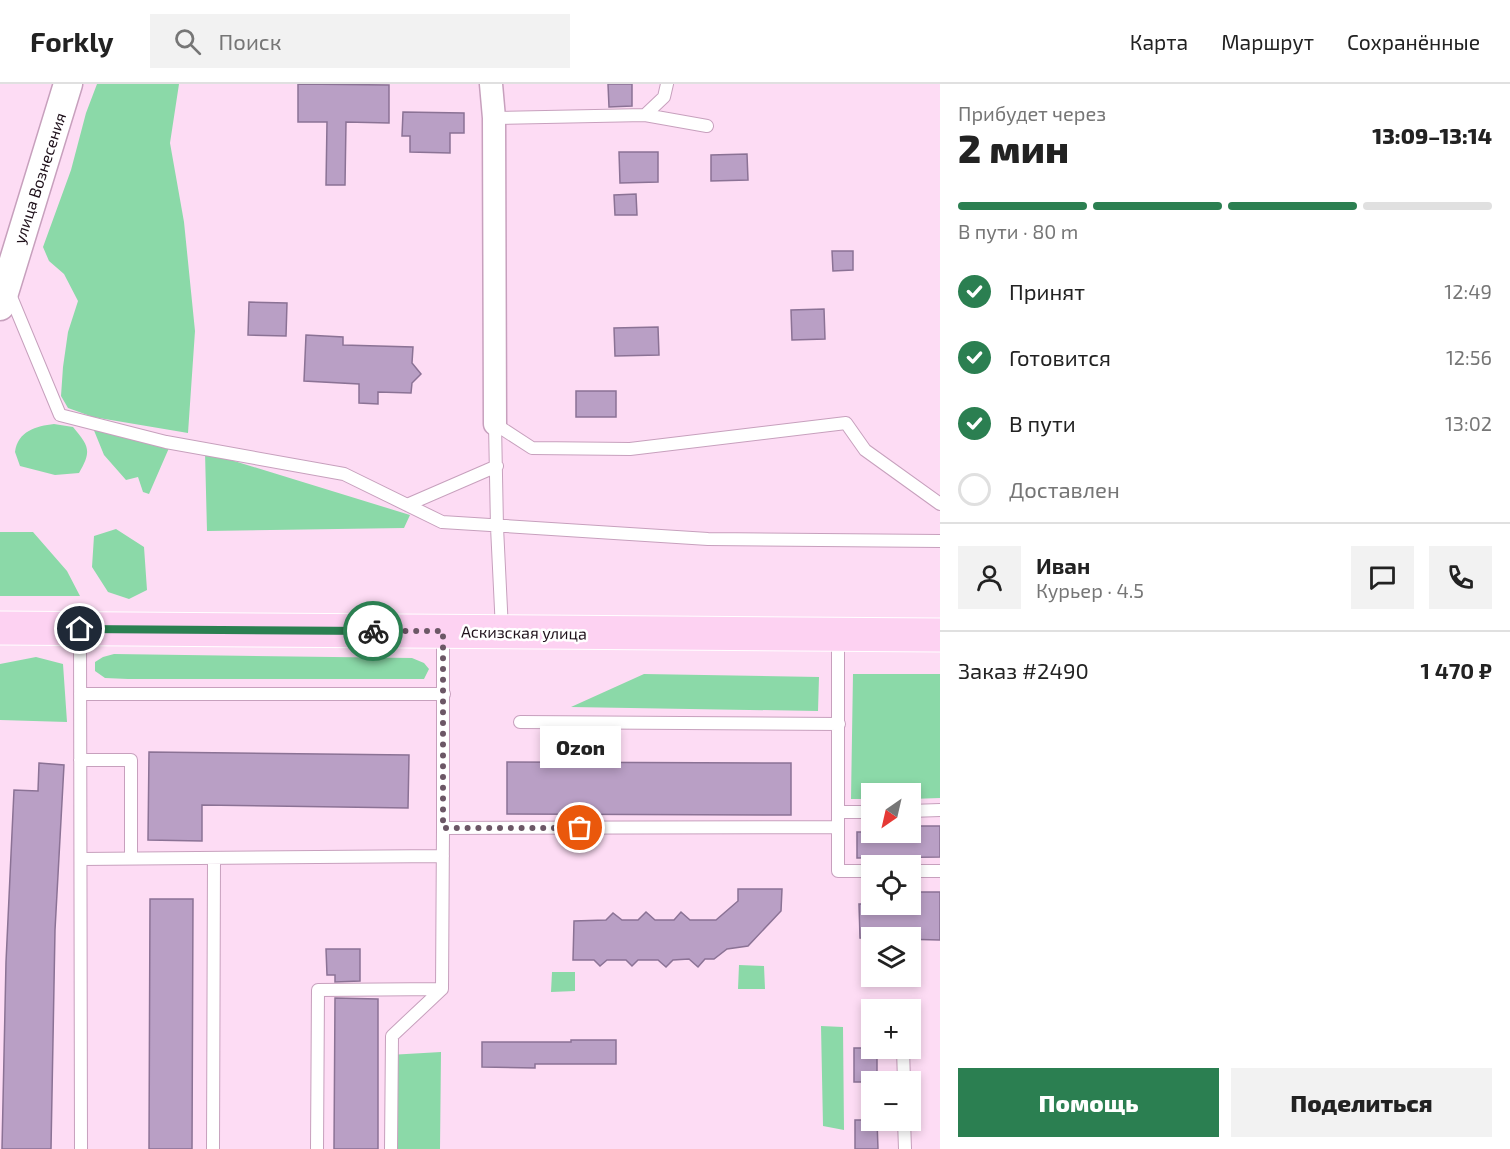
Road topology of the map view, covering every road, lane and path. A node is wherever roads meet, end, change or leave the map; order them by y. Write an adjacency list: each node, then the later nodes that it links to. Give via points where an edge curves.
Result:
1 (68, 84): 7 (street, улица Вознесения)
2 (490, 84): 5 (street)
3 (667, 84): 4 (lane, via 664,96)
4 (645, 115): 5 (lane); 6 (lane)
5 (494, 118): 8 (street)
6 (707, 126)
7 (3, 295): 11 (lane, via 60,415 166,442 344,474)
8 (495, 424): 9 (lane); 10 (lane, via 532,448 630,449 846,423 865,450)
9 (497, 466): 11 (lane); 12 (lane)
10 (940, 504)
11 (407, 505): 12 (lane, via 442,522)
12 (497, 527): 13 (lane, via 708,539); 17 (lane)
13 (940, 541)
14 (0, 628): 15 (main road, Аскизская улица)
15 (80, 629): 16 (main road, Аскизская улица); 20 (lane)
16 (443, 631): 17 (main road, Аскизская улица); 21 (lane)
17 (502, 631): 18 (main road, Аскизская улица)
18 (838, 635): 19 (main road, Аскизская улица); 23 (lane)
19 (940, 635)
20 (80, 693): 21 (lane); 24 (lane)
21 (444, 694): 30 (lane)
22 (520, 722): 23 (lane)
23 (839, 724): 27 (lane)
24 (80, 760): 32 (lane, via 130,760); 34 (lane)
25 (940, 810): 26 (lane)
26 (921, 811)
27 (838, 812): 28 (lane); 29 (lane)
28 (861, 812)
29 (838, 827): 30 (lane); 35 (lane, via 838,871)
30 (443, 828): 31 (lane)
31 (442, 856): 33 (lane); 38 (lane)
32 (131, 858): 33 (lane); 34 (lane)
33 (214, 858): 41 (lane)
34 (81, 859): 40 (lane)
35 (861, 871)
36 (921, 871): 37 (lane)
37 (940, 871)
38 (442, 989): 42 (lane, via 318,990); 43 (lane, via 392,1036)
39 (904, 1131): 44 (lane)
40 (81, 1149)
41 (213, 1149)
42 (316, 1149)
43 (391, 1149)
44 (904, 1149)

